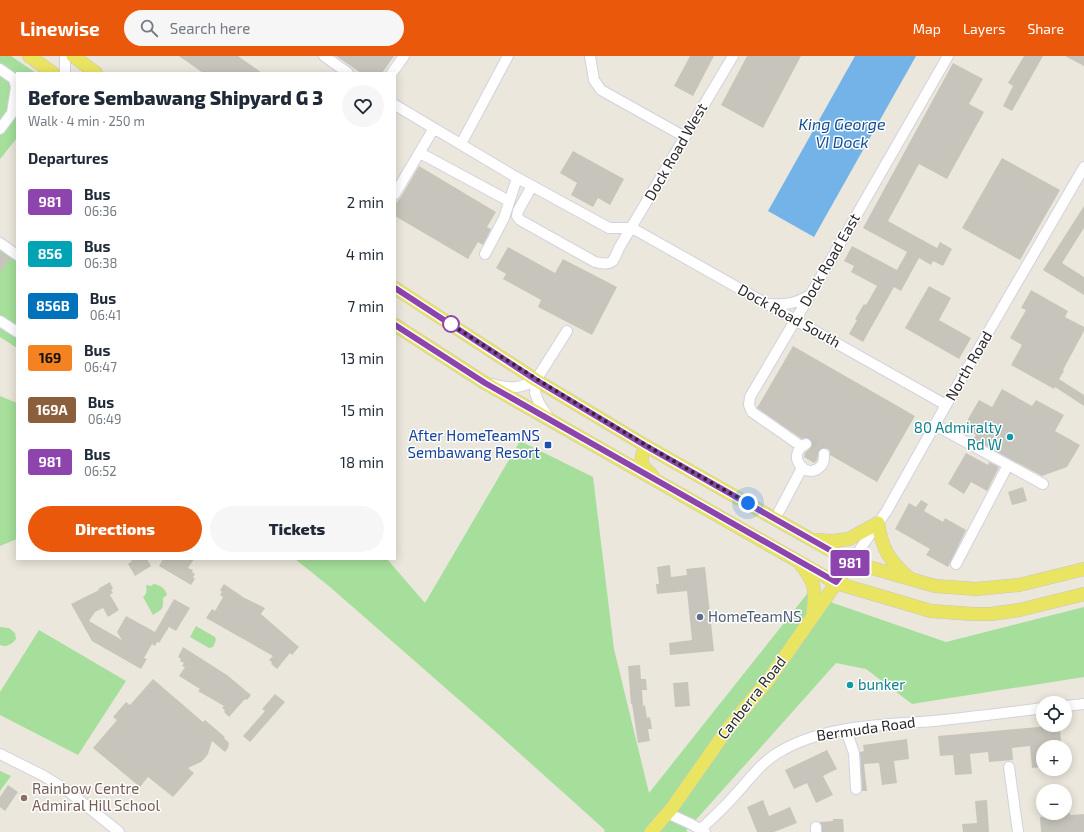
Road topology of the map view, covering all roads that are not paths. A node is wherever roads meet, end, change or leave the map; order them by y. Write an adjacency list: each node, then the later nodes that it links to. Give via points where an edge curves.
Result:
1 (29, 56): 13 (main road)
2 (65, 56): 14 (street)
3 (73, 56): 15 (main road)
4 (324, 56): 16 (street)
5 (404, 56): 17 (street)
6 (508, 56): 22 (street)
7 (590, 56): 12 (street)
8 (598, 56): 12 (street)
9 (733, 56): 21 (street, Dock Road West)
10 (948, 56): 34 (street, Dock Road East)
11 (0, 68): 20 (street, via 14,79 16,87 12,113)
12 (591, 68): 21 (street, via 594,80 601,90)
13 (51, 72)
14 (66, 72)
15 (95, 72)
16 (347, 72)
17 (393, 72)
18 (396, 106): 19 (street)
19 (434, 128): 22 (street); 23 (street)
20 (0, 129)
21 (685, 137): 29 (street, Dock Road West)
22 (461, 144): 25 (street)
23 (420, 153): 27 (street); 28 (street)
24 (1084, 167): 43 (street, North Road)
25 (517, 178): 26 (street); 28 (street)
26 (532, 186): 29 (street, via 609,228); 29 (street, Dock Road West, via 518,211 517,216 520,220 596,262 609,264 613,261)
27 (396, 192)
28 (509, 201): 32 (street, via 504,218)
29 (632, 228): 35 (street, Dock Road South)
30 (0, 243): 31 (street)
31 (16, 254)
32 (485, 254)
33 (396, 289): 41 (main road)
34 (810, 295): 35 (street, via 787,305); 36 (street, Dock Road East)
35 (768, 304): 36 (street, Dock Road South)
36 (795, 319): 43 (street, Dock Road South); 49 (street, Dock Road East, via 750,397 749,406 752,412 804,445 796,457)
37 (0, 321): 39 (street)
38 (396, 326): 42 (main road)
39 (16, 331)
40 (567, 331): 41 (street)
41 (536, 380): 42 (street, via 514,388); 44 (street, via 535,393); 46 (main road)
42 (485, 383): 44 (main road)
43 (946, 405): 45 (street, North Road)
44 (552, 421): 51 (main road)
45 (935, 425): 48 (street); 53 (street, North Road)
46 (646, 446): 51 (main road, via 641,454 642,462 647,471); 52 (main road)
47 (824, 454): 49 (street, via 823,463 819,468)
48 (1008, 465): 50 (street); 57 (street)
49 (802, 468): 52 (street)
50 (1043, 484)
51 (665, 485): 55 (main road)
52 (775, 519): 54 (main road)
53 (878, 523): 54 (main road, via 849,539); 56 (street, North Road); 59 (main road, via 880,538 892,562)
54 (811, 540): 56 (main road)
55 (798, 562): 60 (main road); 62 (main road, via 813,584 816,596)
56 (851, 562): 59 (main road); 60 (main road, Canberra Road)
57 (956, 564)
58 (1084, 569): 59 (main road, via 1019,585 976,589 935,586)
59 (911, 579)
60 (836, 582): 61 (main road, via 931,611 973,614 1019,610); 62 (main road, Canberra Road)
61 (1084, 594)
62 (813, 616): 70 (main road, Canberra Road)
63 (1084, 704): 64 (street)
64 (1072, 705)
65 (1036, 709): 66 (street, Bermuda Road)
66 (846, 730): 69 (street, via 854,753); 71 (street, Bermuda Road, via 806,738 780,751 766,761)
67 (0, 754): 72 (street, via 68,791)
68 (1009, 767): 74 (street)
69 (856, 789)
70 (667, 813): 71 (street); 73 (main road, Canberra Road)
71 (703, 831)
72 (119, 832)
73 (651, 832)
74 (1018, 832)

